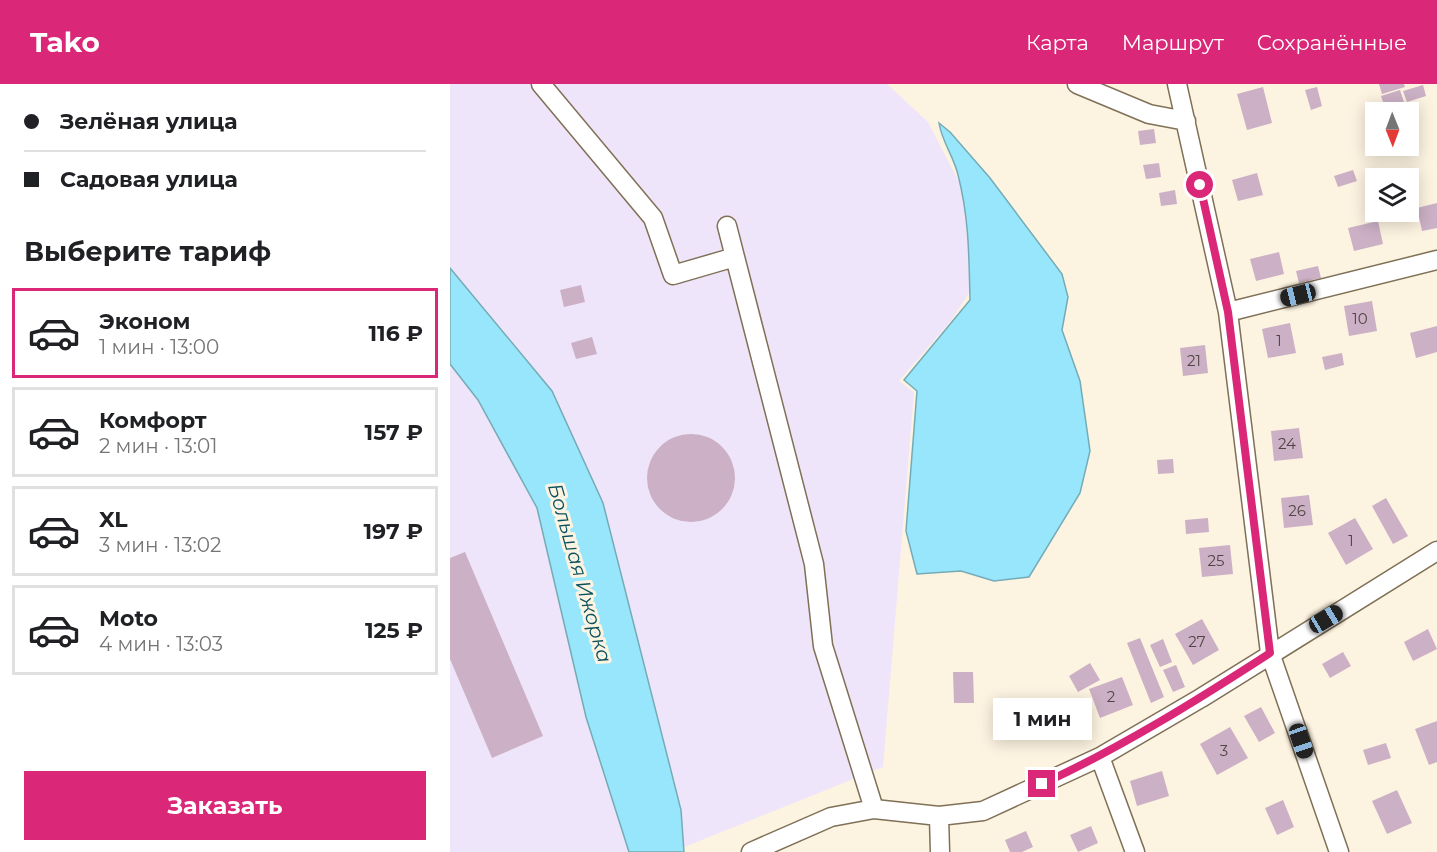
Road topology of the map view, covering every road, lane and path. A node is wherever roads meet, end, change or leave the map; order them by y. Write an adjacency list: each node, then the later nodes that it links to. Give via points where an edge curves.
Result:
1 (541, 84): 6 (street, via 653,218 673,275)
2 (1077, 84): 4 (street, via 1149,114)
3 (1177, 84): 4 (street)
4 (1186, 121): 8 (street)
5 (728, 226): 6 (street)
6 (735, 257): 12 (street, via 814,564 823,646)
7 (1437, 260): 8 (street)
8 (1228, 312): 10 (street)
9 (1437, 551): 10 (street)
10 (1270, 653): 11 (street); 17 (street)
11 (1100, 757): 13 (street, via 983,811); 16 (street)
12 (874, 809): 13 (street); 14 (street, via 831,817)
13 (939, 816): 15 (street)
14 (751, 852)
15 (940, 852)
16 (1135, 852)
17 (1339, 852)

